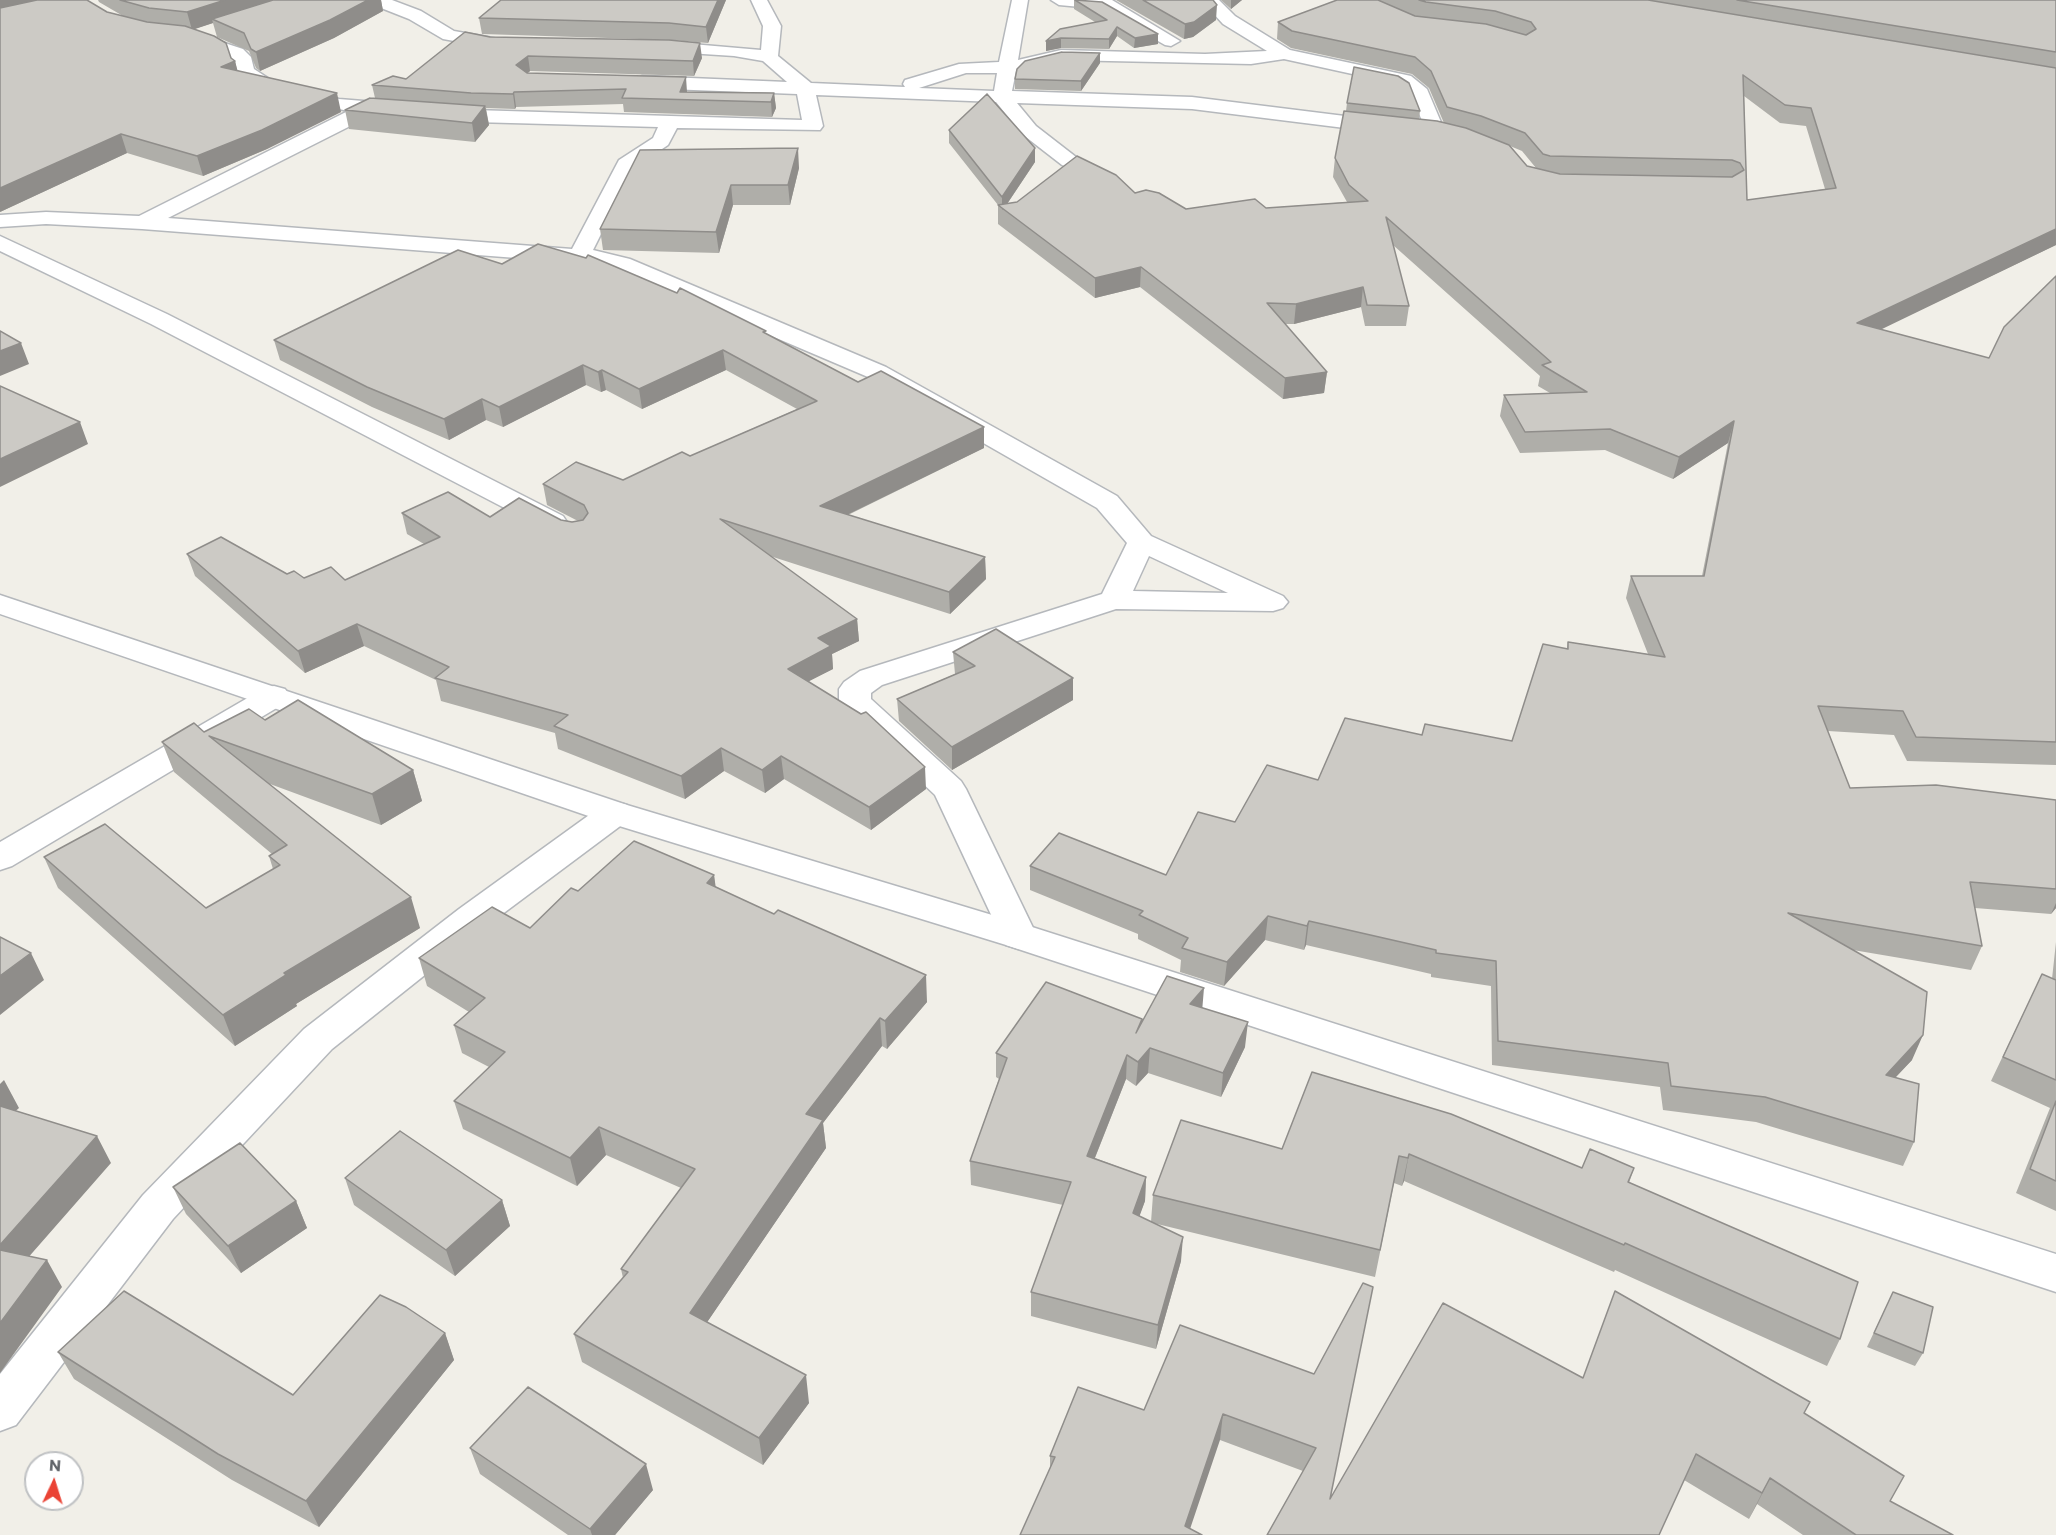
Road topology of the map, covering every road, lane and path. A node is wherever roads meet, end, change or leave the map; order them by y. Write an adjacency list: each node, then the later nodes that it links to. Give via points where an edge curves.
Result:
1 (377, 0): 11 (street, via 415,15 449,35)
2 (759, 0): 14 (street, via 772,26)
3 (1020, 0): 16 (street)
4 (1059, 0): 7 (street)
5 (1127, 0): 7 (street)
6 (1209, 0): 13 (street, via 1228,20)
7 (1106, 4): 15 (street)
8 (213, 30): 10 (street)
9 (163, 34): 10 (street)
10 (193, 37): 21 (street, via 237,53 242,57 245,72 270,88)
11 (527, 46)
12 (635, 46): 14 (street, via 734,51)
13 (1284, 54): 15 (street); 25 (street, via 1404,80 1418,89)
14 (769, 57): 18 (street)
15 (1205, 59): 16 (street, via 1061,55)
16 (1007, 67): 19 (street, via 965,68); 20 (street)
17 (626, 81): 18 (street)
18 (805, 88): 19 (street); 24 (street)
19 (882, 91): 20 (street)
20 (1008, 97): 25 (street, via 1191,103); 31 (street, via 1029,130 1069,161)
21 (368, 109): 22 (street); 33 (street)
22 (563, 118): 23 (street); 26 (street)
23 (670, 122): 24 (street); 29 (street, via 661,141)
24 (813, 126): 28 (street, via 814,136)
25 (1435, 131): 27 (street)
26 (598, 139)
27 (1482, 144)
28 (806, 147)
29 (626, 157): 30 (street); 35 (street)
30 (668, 160)
31 (1126, 190)
32 (0, 221): 33 (street, via 46,218)
33 (142, 223): 35 (street)
34 (0, 243): 36 (street, via 159,319)
35 (580, 254): 37 (street, via 622,264 877,372 1107,502)
36 (576, 533)
37 (1141, 542): 38 (street); 38 (street, via 1273,602)
38 (1114, 600): 43 (street, via 870,678 855,689 855,702 949,789)
39 (0, 604): 40 (street)
40 (274, 696): 41 (street); 42 (street)
41 (615, 813): 43 (street); 45 (street, via 472,918 318,1039 158,1207)
42 (0, 858)
43 (1019, 936): 44 (street)
44 (2056, 1273)
45 (0, 1410)

